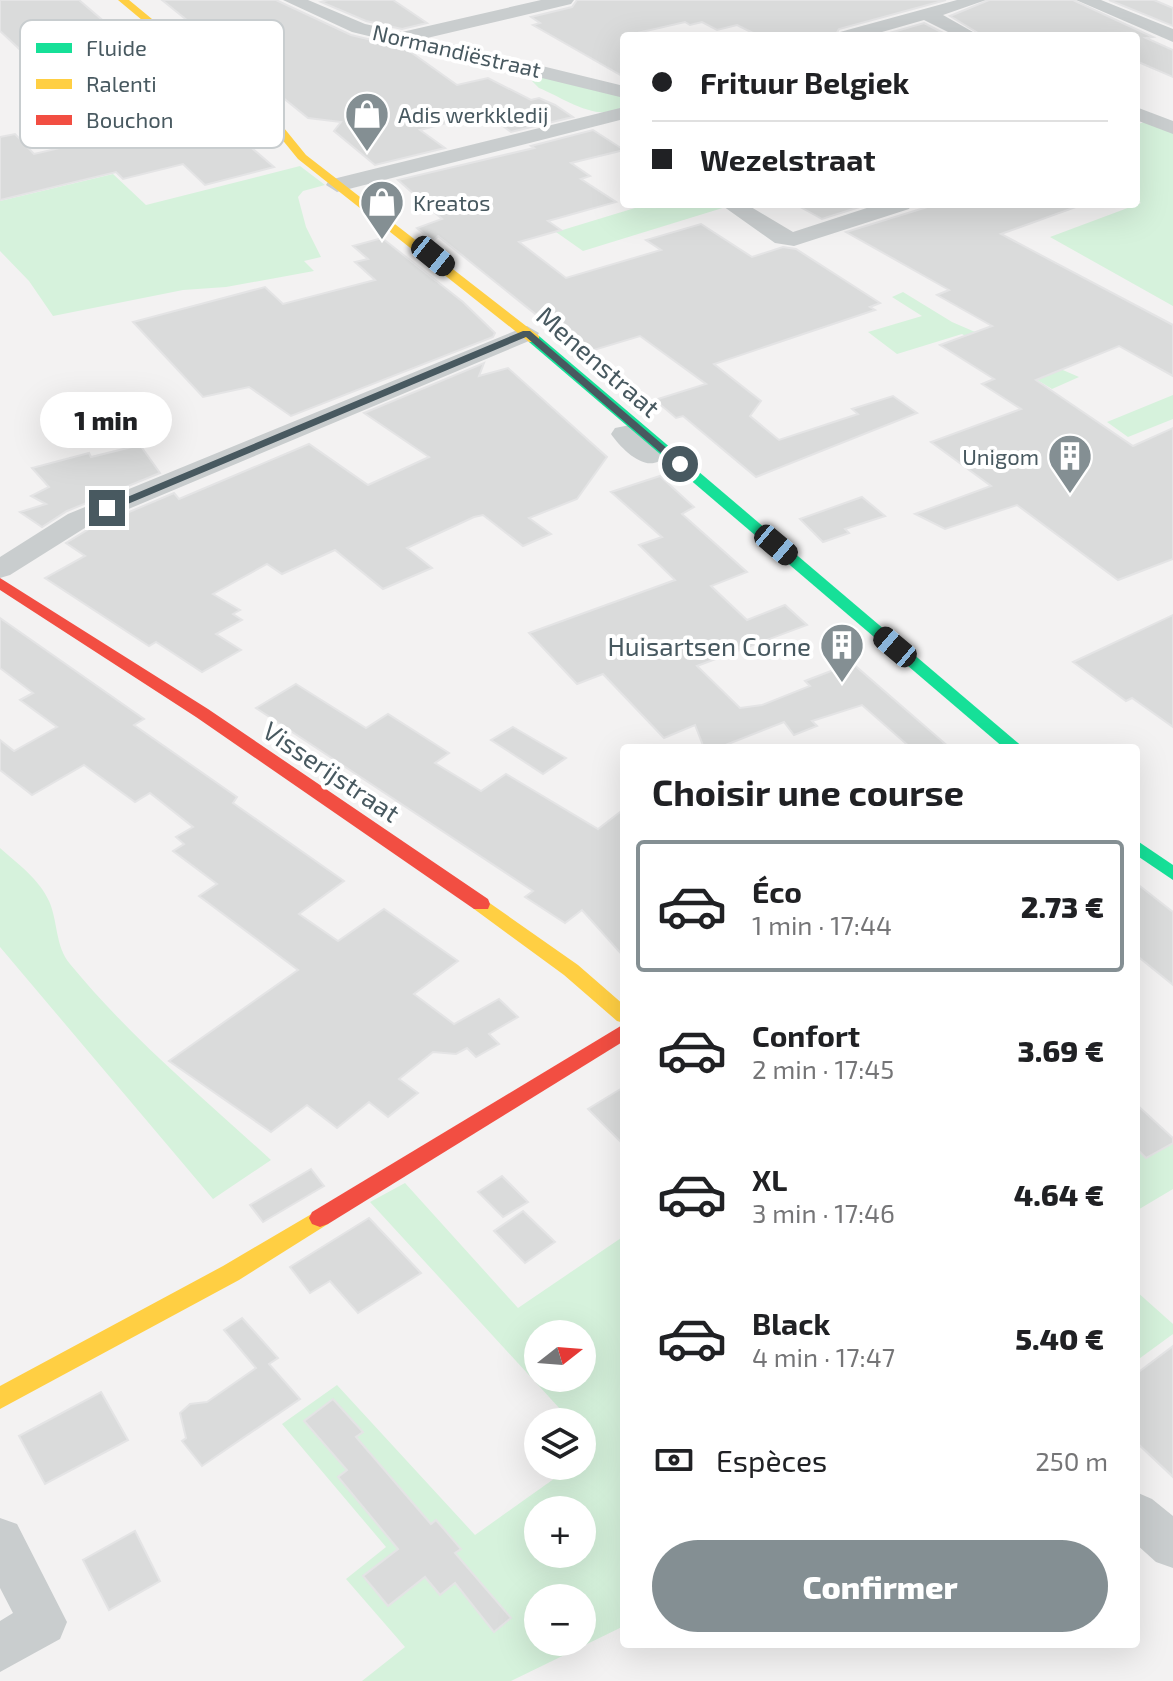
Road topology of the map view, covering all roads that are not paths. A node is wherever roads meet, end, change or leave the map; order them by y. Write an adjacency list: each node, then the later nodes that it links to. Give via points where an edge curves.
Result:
1 (123, 0): 7 (main road, Menenstraat)
2 (292, 0): 11 (street, Normandiëstraat)
3 (565, 0): 11 (street)
4 (977, 0): 6 (street)
5 (1085, 0): 10 (street)
6 (926, 14): 8 (street); 9 (street)
7 (147, 20)
8 (861, 32)
9 (963, 32)
10 (1173, 36)
11 (398, 38): 12 (street, Normandiëstraat)
12 (620, 91)
13 (1173, 107): 15 (street)
14 (620, 114): 16 (street)
15 (1142, 116): 17 (street)
16 (597, 120): 18 (street); 20 (street)
17 (1173, 128)
18 (620, 133)
19 (284, 135): 20 (main road, Menenstraat, via 302,157)
20 (346, 183): 23 (main road, Menenstraat)
21 (737, 208): 22 (street, via 783,238 794,239)
22 (889, 208)
23 (527, 333): 24 (street, via 78,520); 26 (main road, Menenstraat)
24 (0, 569)
25 (0, 583): 29 (main road, Visserijstraat, via 101,645 367,826 557,958)
26 (1010, 744)
27 (1140, 849): 28 (main road)
28 (1173, 874)
29 (620, 1013)
30 (620, 1033): 31 (main road, via 231,1273)
31 (0, 1398)
32 (1140, 1517): 34 (street)
33 (0, 1540): 35 (street, via 43,1622)
34 (1173, 1546)
35 (0, 1648)

